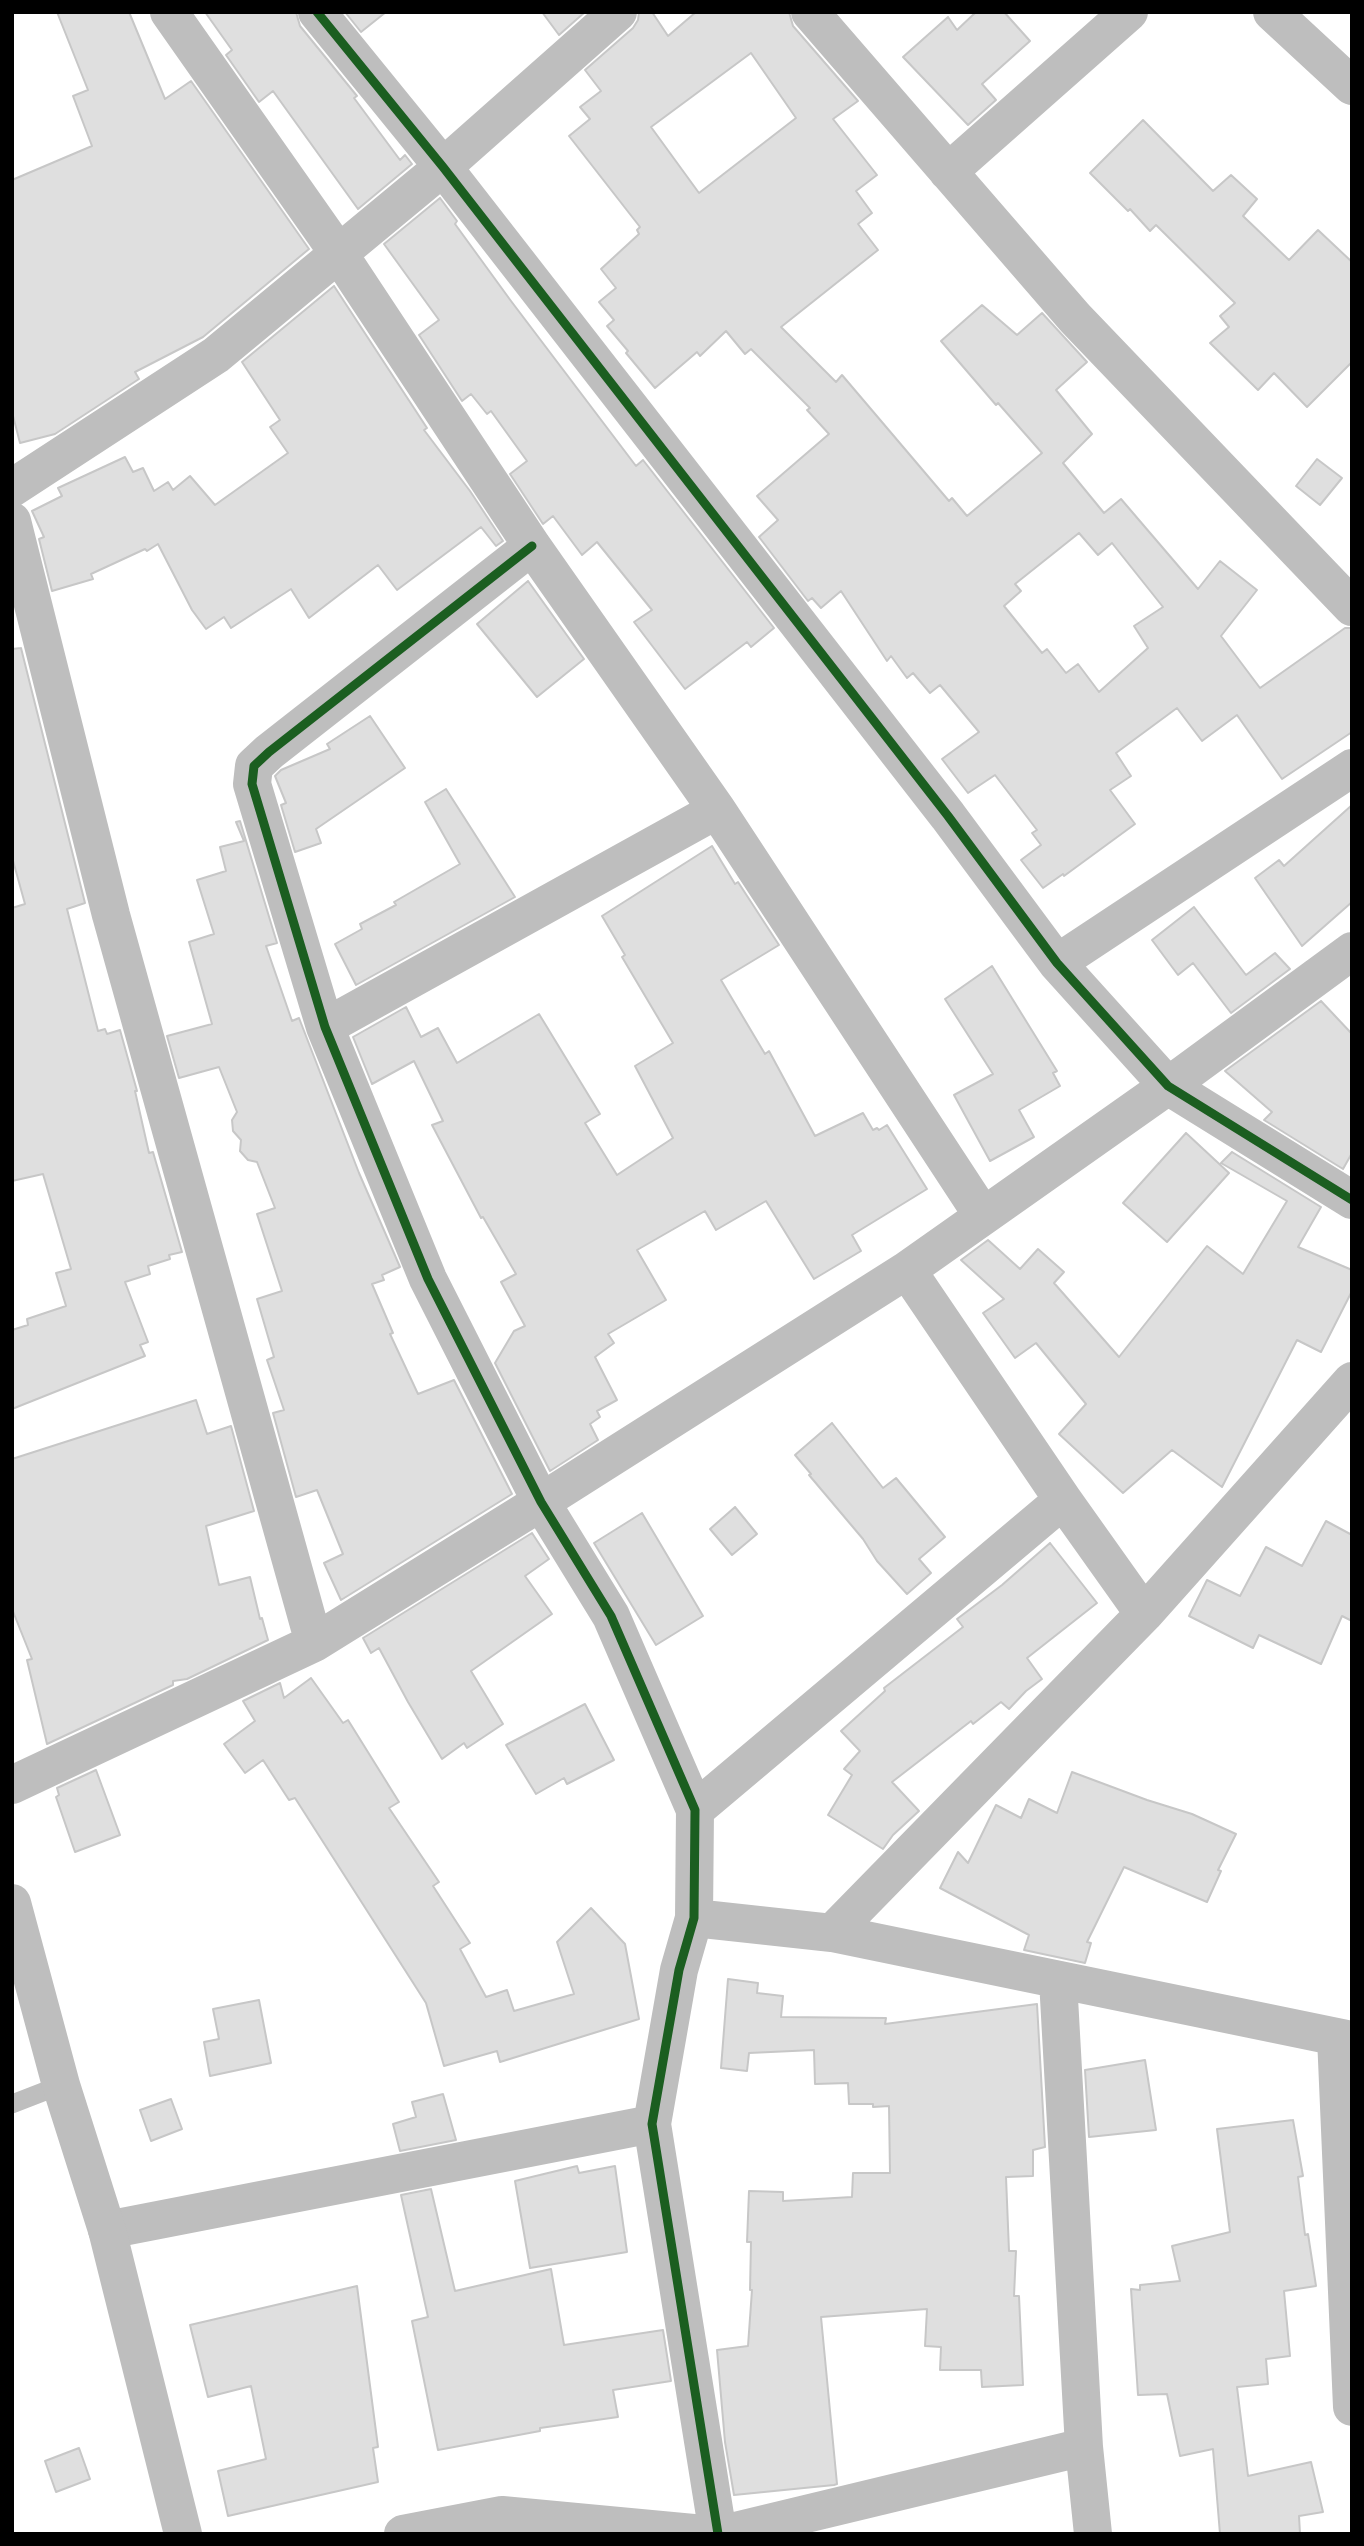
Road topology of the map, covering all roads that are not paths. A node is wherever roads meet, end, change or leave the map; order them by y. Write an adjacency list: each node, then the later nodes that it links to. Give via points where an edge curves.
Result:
1 (169, 12): 10 (street)
2 (317, 12): 8 (street)
3 (618, 12): 8 (street)
4 (810, 12): 9 (street)
5 (1129, 12): 9 (street)
6 (1291, 18): 7 (street)
7 (1352, 86)
8 (443, 167): 10 (street); 18 (street)
9 (948, 172): 14 (street, via 1075,318)
10 (339, 254): 11 (street, via 216,355); 13 (street)
11 (12, 488)
12 (12, 521): 28 (street, via 111,915)
13 (532, 546): 16 (street); 19 (street, via 254,766 252,784)
14 (1352, 607)
15 (1352, 768): 18 (street)
16 (717, 810): 19 (street); 22 (street)
17 (1352, 951): 20 (street)
18 (1057, 963): 20 (street)
19 (325, 1027): 26 (street, via 428,1279)
20 (1168, 1086): 21 (street); 22 (street)
21 (1352, 1199)
22 (983, 1216): 23 (street)
23 (907, 1270): 25 (street); 26 (street)
24 (1345, 1399): 27 (street)
25 (1063, 1500): 27 (street); 30 (street)
26 (541, 1502): 28 (street); 30 (street, via 611,1616)
27 (1144, 1614): 33 (street)
28 (314, 1643): 29 (street)
29 (12, 1785)
30 (695, 1810): 32 (street)
31 (12, 1903): 36 (street)
32 (694, 1918): 33 (street); 38 (street, via 679,1970)
33 (832, 1933): 34 (street)
34 (1058, 1980): 35 (street); 41 (street)
35 (1344, 2039): 40 (street)
36 (61, 2085): 37 (lane); 39 (street)
37 (12, 2104)
38 (652, 2124): 39 (street); 45 (street)
39 (107, 2230): 42 (street)
40 (1352, 2407)
41 (1084, 2447): 46 (street); 47 (street)
42 (183, 2534)
43 (403, 2534): 44 (street, via 502,2515)
44 (704, 2534)
45 (718, 2534)
46 (723, 2534)
47 (1093, 2534)

